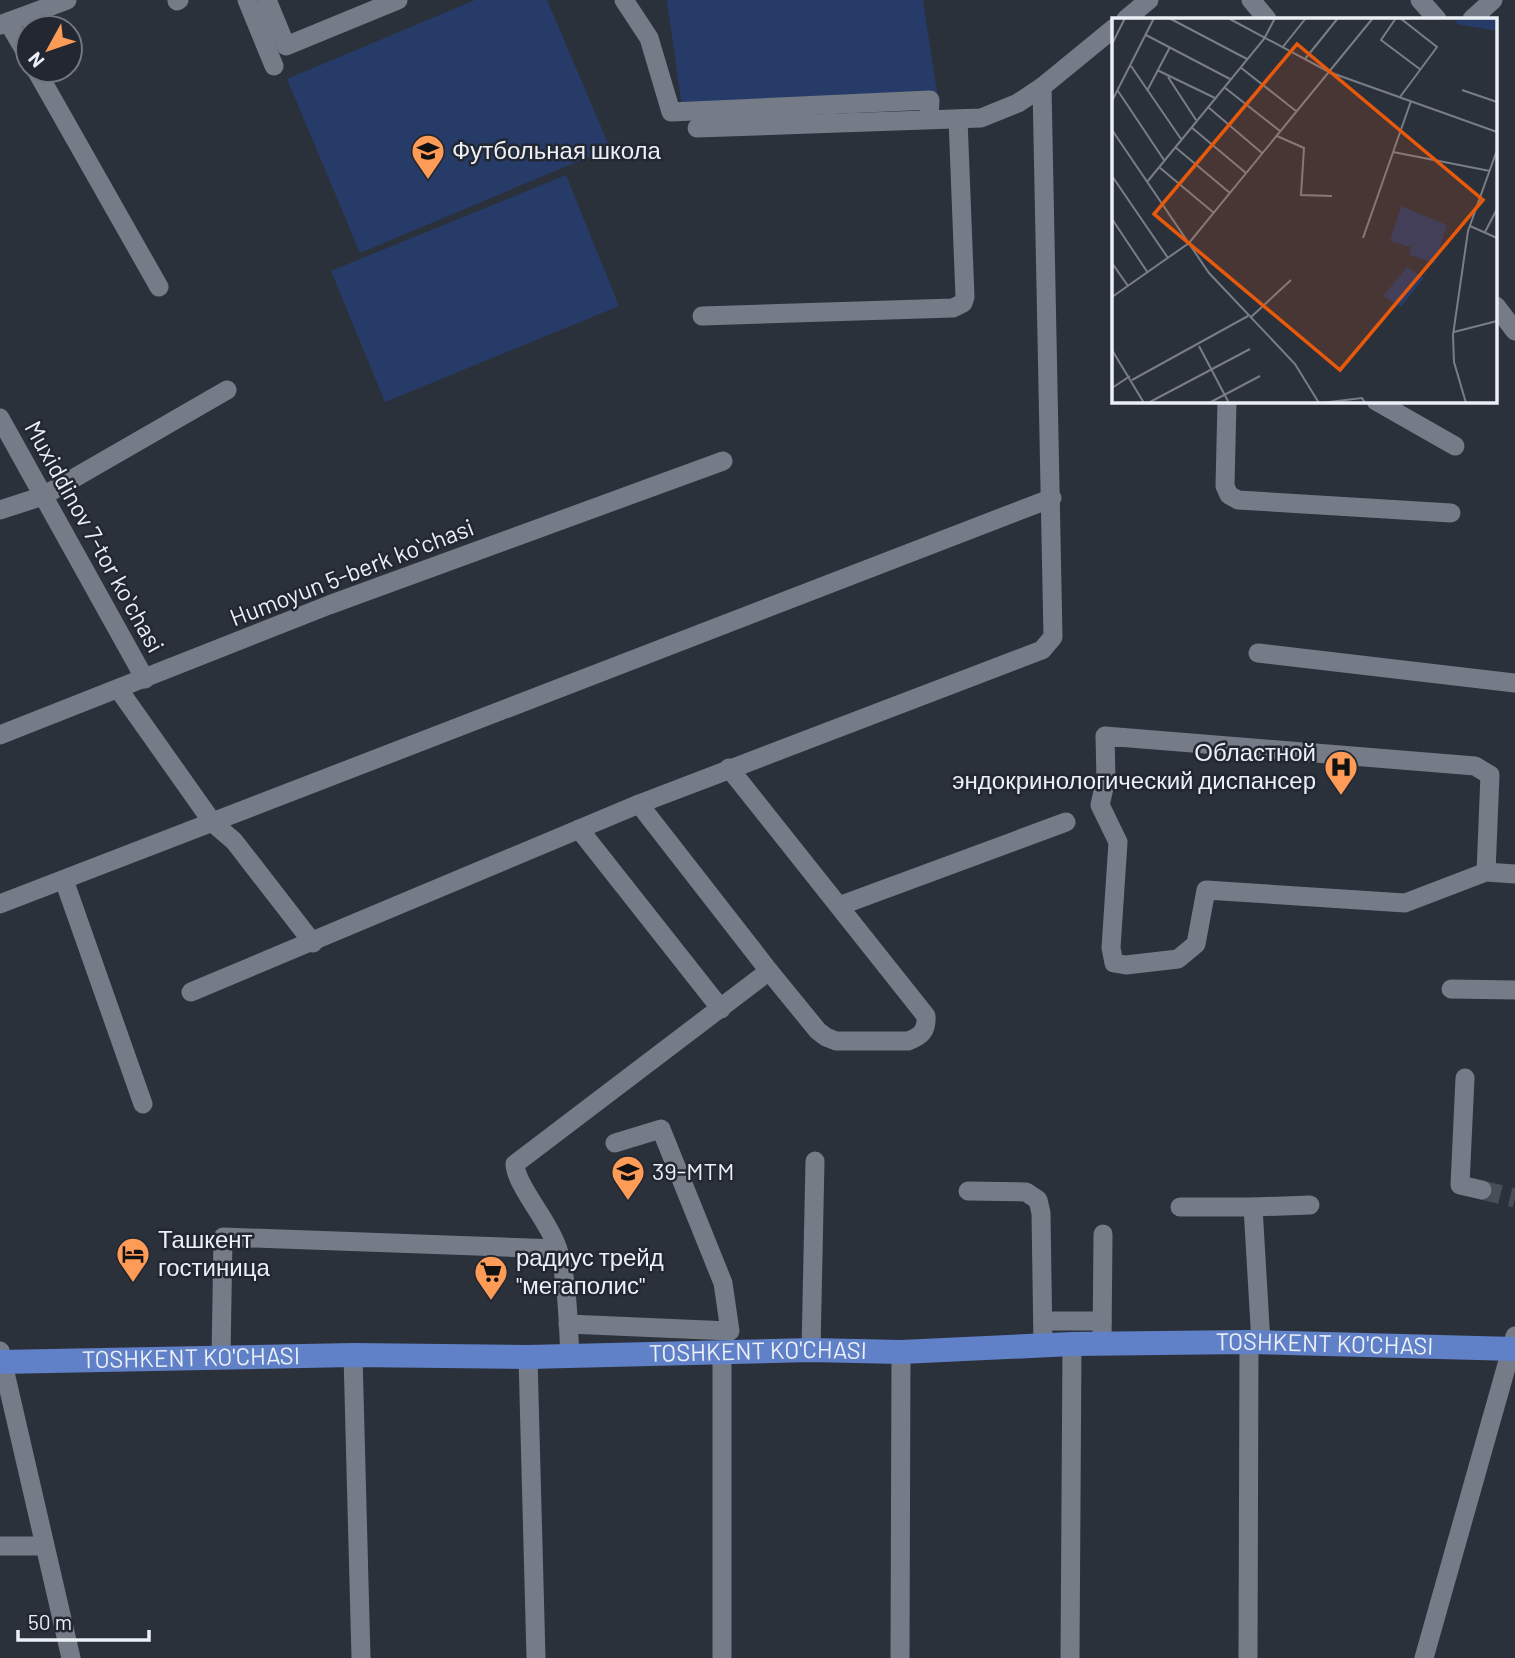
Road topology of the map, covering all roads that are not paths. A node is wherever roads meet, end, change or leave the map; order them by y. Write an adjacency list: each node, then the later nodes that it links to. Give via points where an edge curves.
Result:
1 (67, 0): 14 (street)
2 (247, 0): 16 (street)
3 (267, 0): 4 (street, via 286,46)
4 (398, 0)
5 (624, 0): 19 (street, via 649,38 671,112 930,100)
6 (1149, 0): 10 (street)
7 (1251, 0): 11 (street)
8 (1420, 0): 12 (street)
9 (1493, 0): 13 (street)
10 (1127, 18)
11 (1266, 18)
12 (1436, 18)
13 (1473, 18)
14 (4, 23)
15 (1112, 31): 18 (street)
16 (274, 66)
17 (44, 84): 22 (street)
18 (1042, 87): 20 (street, via 997,113); 33 (street)
19 (929, 119): 20 (street); 21 (street)
20 (958, 119): 24 (street, via 963,303)
21 (697, 128)
22 (159, 287)
23 (1498, 309): 25 (street)
24 (702, 316)
25 (1515, 331)
26 (226, 390): 32 (street)
27 (1227, 402): 35 (street, via 1225,486 1238,500)
28 (1378, 402): 30 (street)
29 (0, 418): 32 (street, Muxiddinov 7-tor koʻchasi)
30 (1455, 446)
31 (723, 461): 37 (street, Humoyun 5-berk koʻchasi, via 329,605)
32 (43, 496): 34 (street); 37 (street, Muxiddinov 7-tor koʻchasi)
33 (1052, 498): 41 (street, via 1053,637 1042,650); 44 (street)
34 (0, 510)
35 (1451, 513)
36 (1258, 653): 38 (street)
37 (145, 679): 39 (street, Humoyun 5-berk koʻchasi)
38 (1515, 683)
39 (119, 690): 40 (street, Humoyun 5-berk koʻchasi); 44 (street)
40 (0, 736)
41 (730, 768): 42 (street); 50 (street)
42 (639, 804): 45 (street); 52 (street)
43 (1066, 822): 50 (street)
44 (213, 823): 48 (street); 51 (street, via 234,841)
45 (579, 829): 51 (street); 56 (street)
46 (1486, 872): 46 (street, via 1405,903 1206,890 1196,944 1178,959 1114,963 1118,842 1100,805 1106,779 1105,736 1475,766 1490,775); 47 (street)
47 (1515, 874)
48 (64, 880): 49 (street); 58 (street)
49 (0, 904)
50 (839, 906): 52 (street, via 926,1016 918,1038 836,1041 826,1037)
51 (313, 943): 55 (street)
52 (769, 971): 56 (street)
53 (1451, 989): 54 (street)
54 (1515, 990)
55 (191, 992)
56 (721, 1009): 67 (street, via 519,1158 515,1164 519,1180 540,1210)
57 (1465, 1078): 61 (street, via 1460,1185)
58 (143, 1104)
59 (615, 1143): 68 (street, via 661,1129 723,1283 730,1331)
60 (815, 1161): 74 (street)
61 (1482, 1190)
62 (968, 1191): 70 (street, via 1026,1192 1038,1200)
63 (1310, 1205): 65 (street)
64 (1180, 1207): 65 (street)
65 (1254, 1207): 71 (street)
66 (1103, 1234): 69 (street)
67 (558, 1249): 68 (street); 81 (street, via 223,1237)
68 (568, 1324): 78 (street)
69 (1102, 1332): 70 (street); 71 (main road, TOSHKENT KO'CHASI); 72 (main road, TOSHKENT KO'CHASI)
70 (1043, 1333): 72 (main road, TOSHKENT KO'CHASI); 76 (main road, TOSHKENT KO'CHASI)
71 (1255, 1343): 73 (main road, TOSHKENT KO'CHASI); 90 (street)
72 (1072, 1344): 89 (street)
73 (1514, 1344): 91 (street)
74 (811, 1350): 75 (main road, TOSHKENT KO'CHASI); 76 (main road, TOSHKENT KO'CHASI)
75 (722, 1352): 78 (main road, TOSHKENT KO'CHASI); 87 (street)
76 (901, 1352): 88 (street)
77 (353, 1355): 79 (main road, TOSHKENT KO'CHASI); 81 (main road, TOSHKENT KO'CHASI); 85 (street)
78 (570, 1356): 79 (main road, TOSHKENT KO'CHASI)
79 (528, 1357): 86 (street)
80 (1, 1358): 81 (main road, TOSHKENT KO'CHASI); 83 (street)
81 (221, 1358)
82 (0, 1546): 83 (street)
83 (43, 1546): 84 (street)
84 (71, 1658)
85 (361, 1658)
86 (536, 1658)
87 (722, 1658)
88 (900, 1658)
89 (1070, 1658)
90 (1248, 1658)
91 (1424, 1658)

